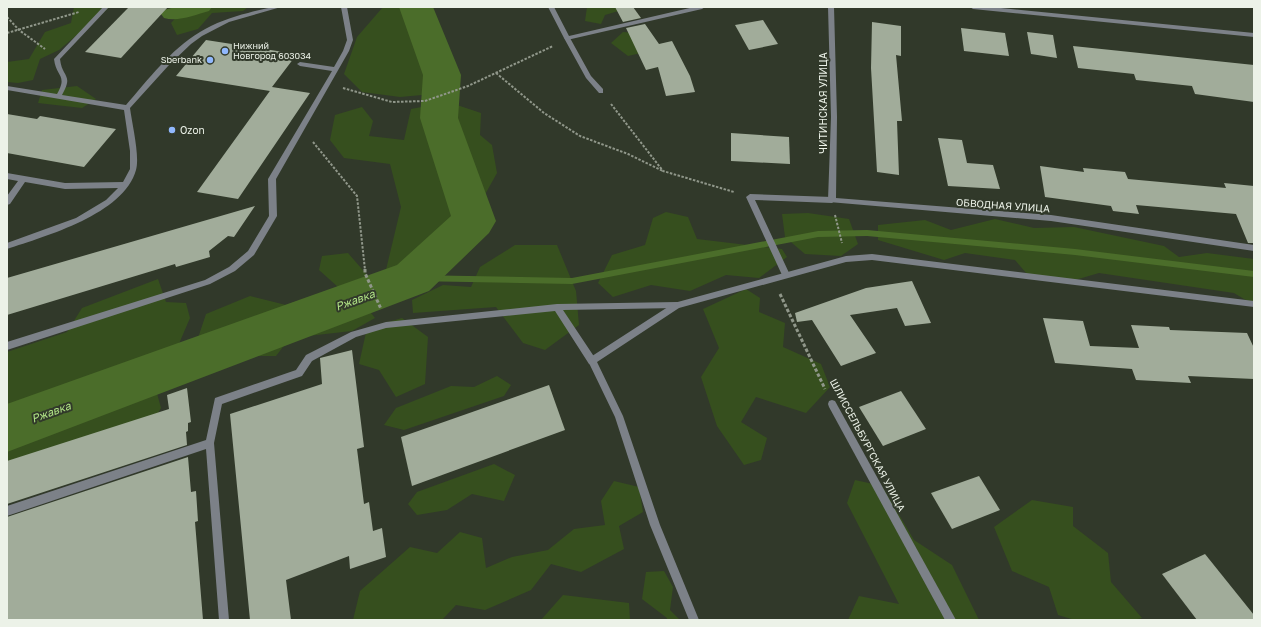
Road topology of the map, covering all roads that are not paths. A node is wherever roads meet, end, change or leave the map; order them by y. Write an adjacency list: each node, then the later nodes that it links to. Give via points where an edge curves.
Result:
1 (106, 7): 14 (street, via 57,59 57,65 65,76 65,86)
2 (278, 7): 15 (street, via 211,27 192,39)
3 (344, 7): 11 (street, via 350,40)
4 (551, 7): 9 (street)
5 (702, 7): 9 (street)
6 (831, 7): 19 (street, ЧИТИНСКАЯ УЛИЦА, via 834,117)
7 (973, 7): 8 (street)
8 (1254, 35)
9 (567, 38): 13 (street, via 588,77)
10 (300, 64): 11 (street)
11 (335, 69): 27 (street, via 272,178 273,216 251,253 232,269 207,282)
12 (7, 88): 14 (street)
13 (601, 91)
14 (58, 97): 15 (street)
15 (127, 108): 18 (street, via 133,169)
16 (7, 176): 17 (street)
17 (23, 179): 18 (street, via 65,186); 20 (street)
18 (125, 185): 21 (street, via 109,202 79,220)
19 (832, 200): 22 (street, ОБВОДНАЯ УЛИЦА, via 1052,218); 23 (street, ОБВОДНАЯ УЛИЦА, via 750,197)
20 (7, 202)
21 (7, 246)
22 (1254, 248)
23 (786, 275): 24 (street, via 846,259 872,257); 25 (street)
24 (1254, 304)
25 (677, 305): 26 (street); 28 (street)
26 (557, 307): 28 (street); 30 (street, via 386,325 354,334 309,358 299,373 218,401)
27 (7, 346)
28 (592, 361): 33 (street, via 618,416 655,525)
29 (832, 404): 34 (street, ШЛИССЕЛЬБУРГСКАЯ УЛИЦА)
30 (210, 443): 31 (street); 32 (street)
31 (7, 511)
32 (224, 620)
33 (694, 620)
34 (951, 620)

